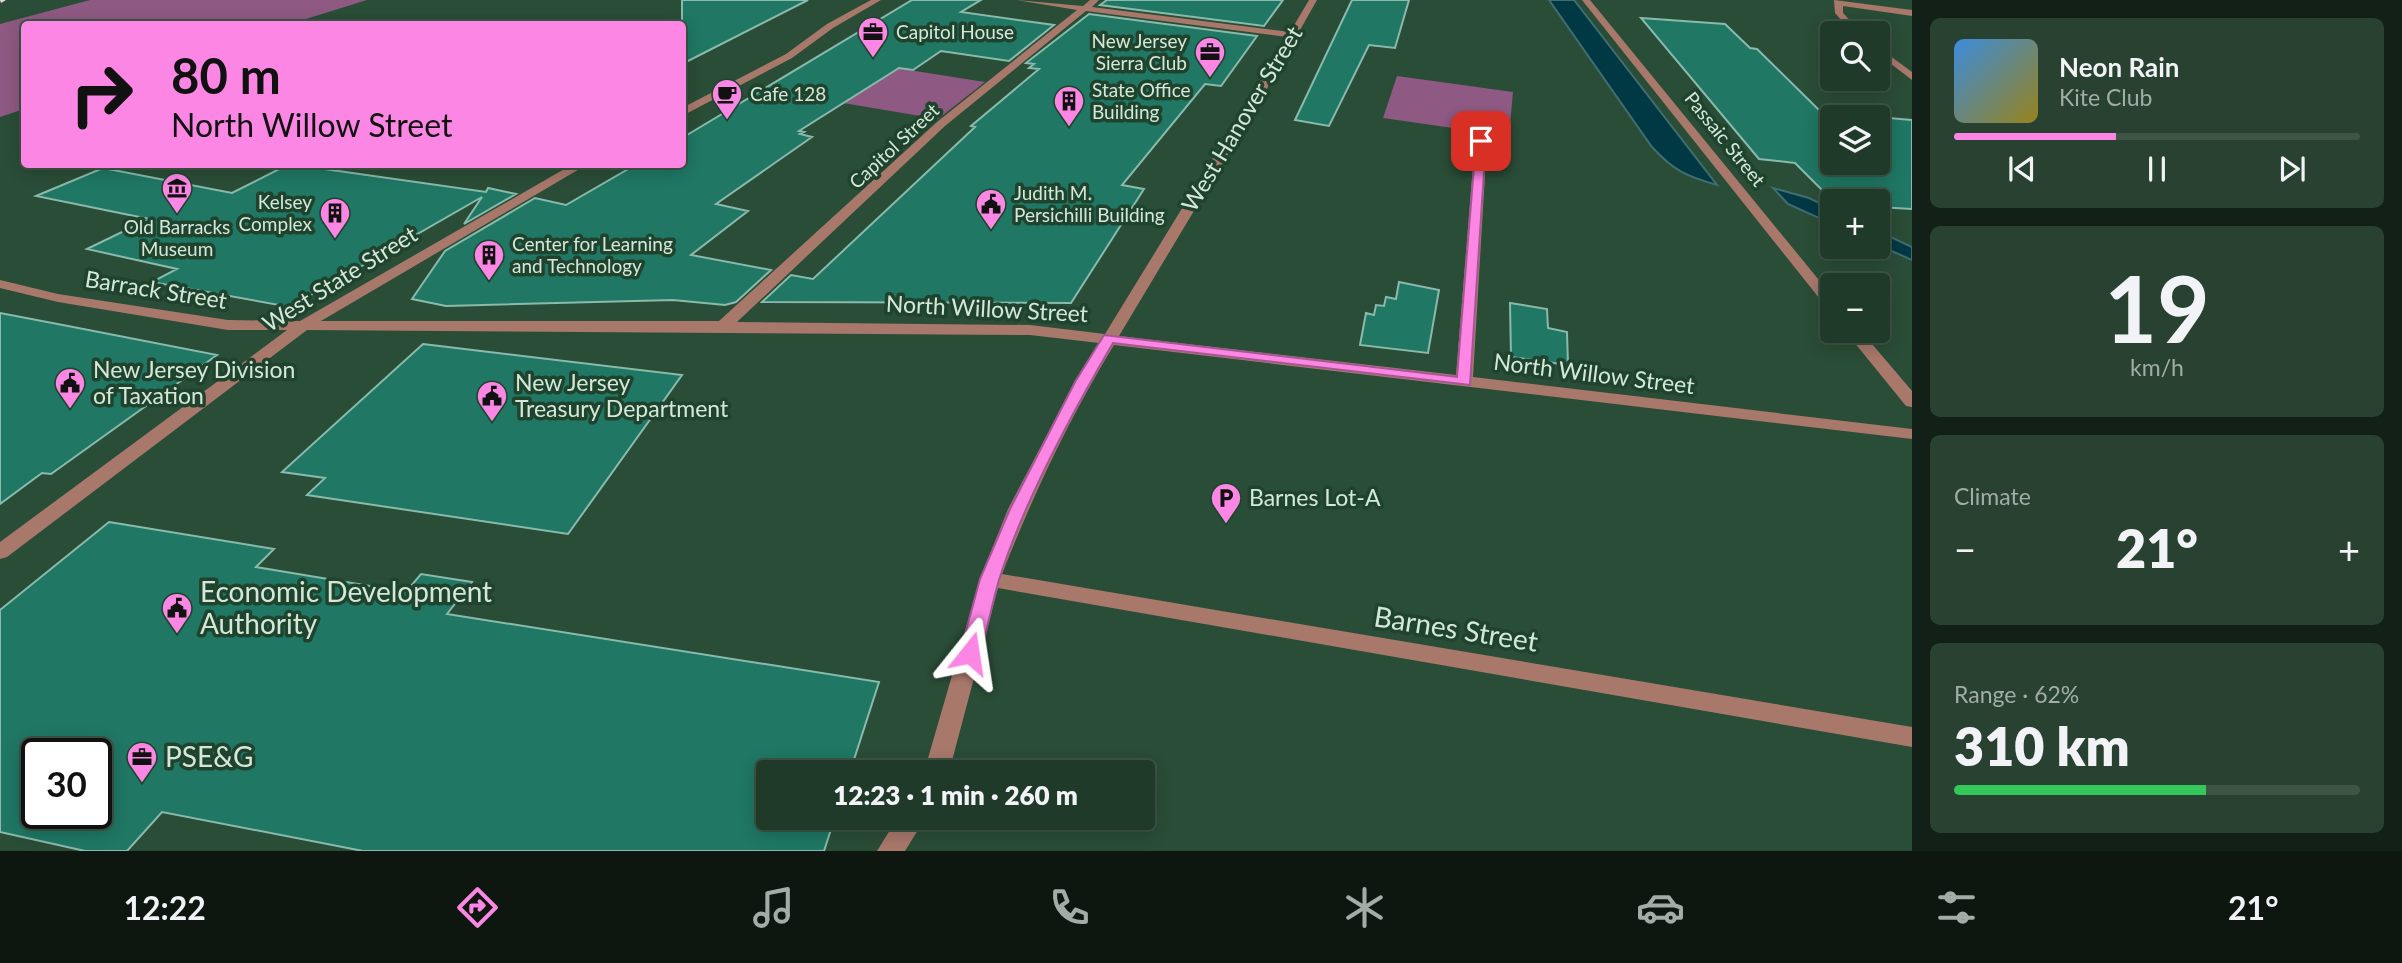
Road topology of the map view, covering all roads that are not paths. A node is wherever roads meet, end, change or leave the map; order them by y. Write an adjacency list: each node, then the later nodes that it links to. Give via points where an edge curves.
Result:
1 (877, 0): 13 (street, via 779,62)
2 (1020, 0): 7 (street)
3 (1095, 0): 7 (street, Capitol Street)
4 (1313, 0): 10 (street, West Hanover Street)
5 (1586, 0): 17 (street, Passaic Street)
6 (1839, 2): 8 (street); 9 (street, via 1839,13)
7 (1084, 8): 10 (street); 19 (street, Capitol Street, via 941,124)
8 (1912, 13)
9 (1846, 21)
10 (1292, 35): 20 (street, West Hanover Street)
11 (1890, 60): 12 (street)
12 (1912, 77)
13 (686, 111)
14 (1481, 141): 22 (street)
15 (575, 168): 18 (street, West State Street)
16 (0, 284): 18 (street, Barrack Street, via 58,298 228,325)
17 (1820, 290)
18 (306, 323): 19 (street, North Willow Street); 25 (street, West State Street)
19 (723, 326): 20 (street, North Willow Street, via 991,328)
20 (1109, 338): 22 (street, North Willow Street); 26 (street, West Hanover Street, via 1024,498)
21 (1863, 343): 23 (street)
22 (1464, 382): 24 (street, North Willow Street)
23 (1912, 402)
24 (1912, 434)
25 (0, 552)
26 (990, 579): 27 (street, Barnes Street); 28 (street, West Hanover Street)
27 (1912, 737)
28 (939, 760)
29 (904, 830): 30 (street)
30 (890, 851)

